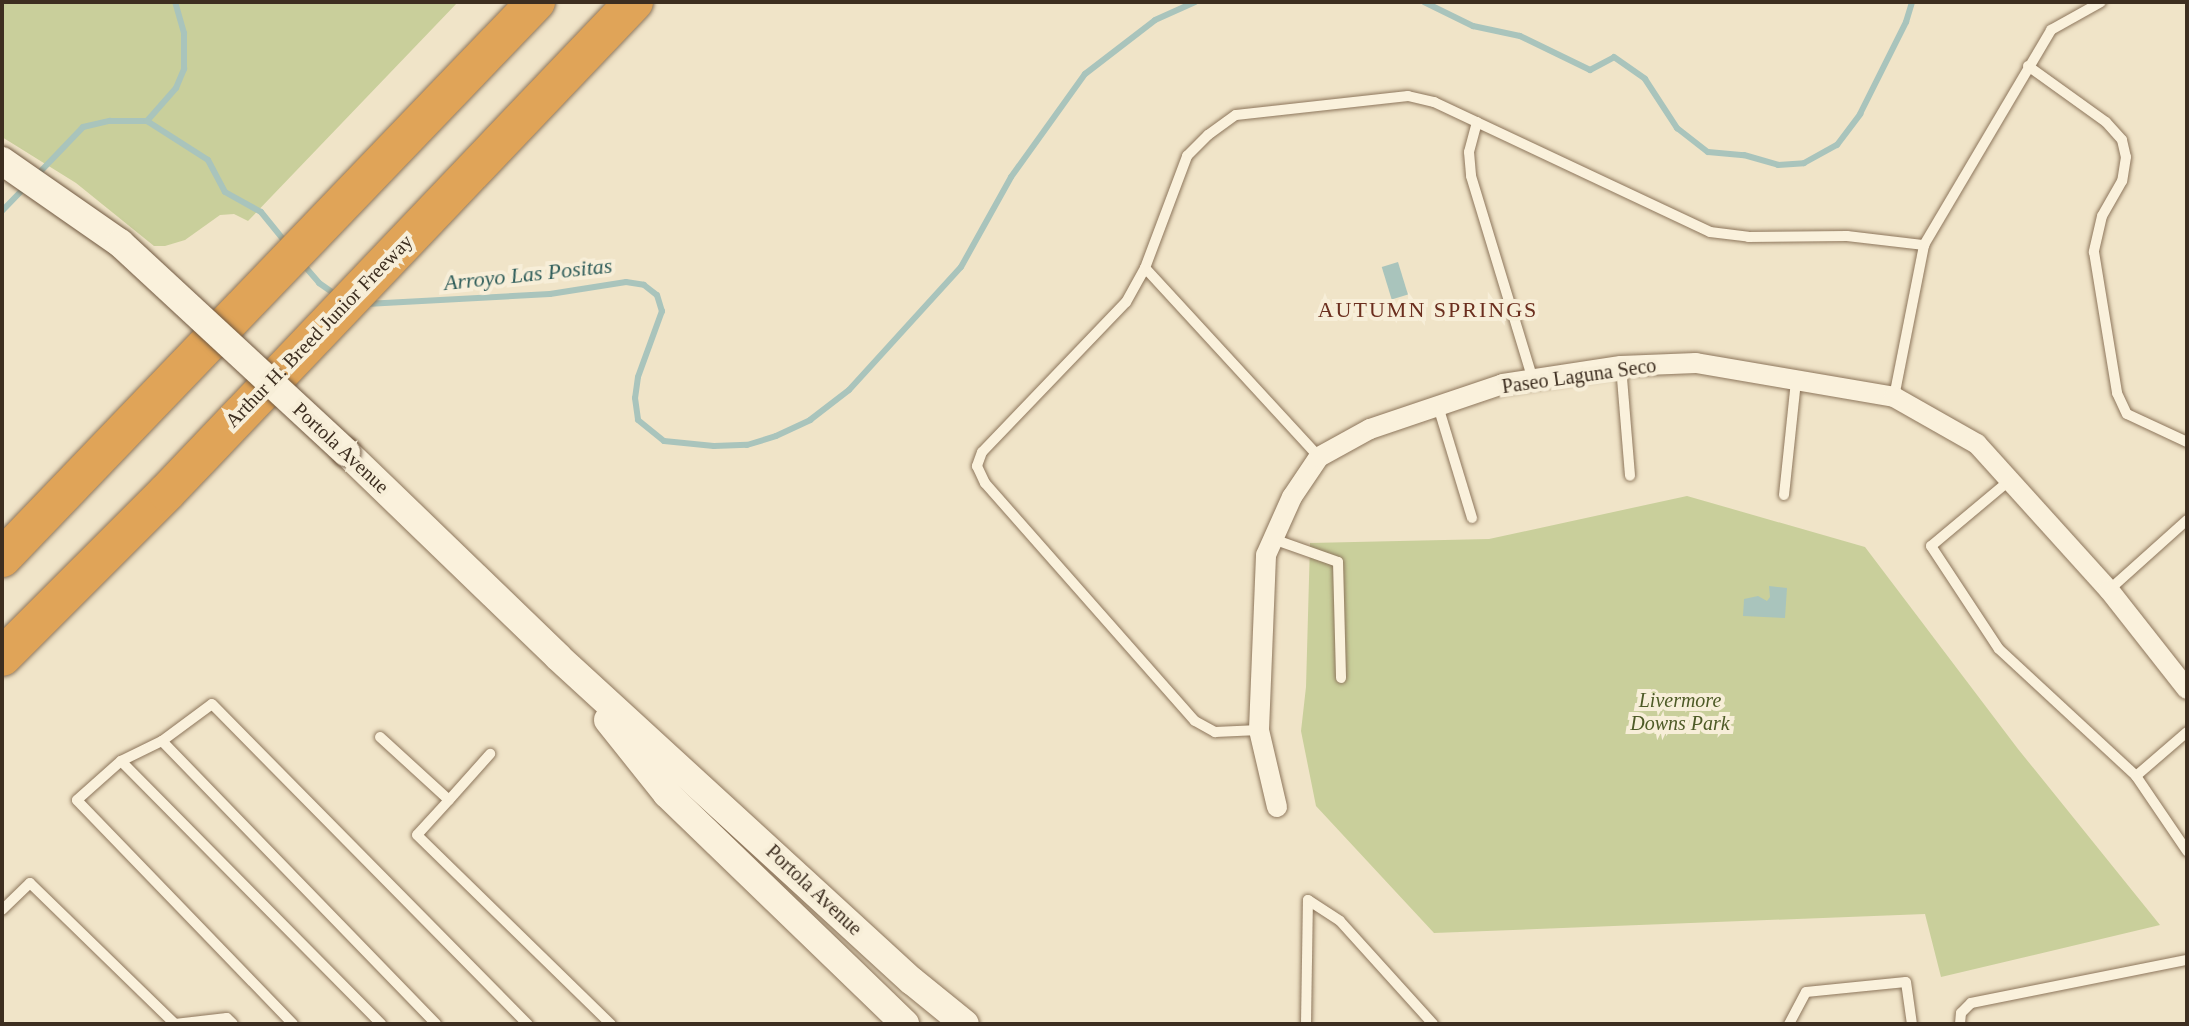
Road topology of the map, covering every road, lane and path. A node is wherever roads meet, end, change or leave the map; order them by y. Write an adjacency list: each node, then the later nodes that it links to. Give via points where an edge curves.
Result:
1 (536, 2): 22 (highway)
2 (634, 2): 24 (highway, Arthur H. Breed Junior Freeway)
3 (2101, 2): 4 (lane, via 2051,30)
4 (2028, 66): 7 (lane); 14 (lane, via 2106,122 2122,140 2122,181 2102,216 2094,252 2117,393 2127,414)
5 (1477, 122): 7 (lane, via 1710,232 1847,236); 8 (lane, via 1408,96 1236,115 1187,156); 10 (lane, via 1469,152 1471,176)
6 (2, 161): 25 (main road, Portola Avenue, bridge, via 120,243)
7 (1924, 245): 12 (lane)
8 (1145, 268): 15 (lane); 28 (lane, via 1126,302 982,452 977,466 985,483 1195,721 1215,732)
9 (1621, 366): 10 (street, Paseo Laguna Seco); 11 (street, Paseo Laguna Seco, via 1696,363); 16 (lane)
10 (1533, 380): 13 (street, Paseo Laguna Seco, via 1503,384)
11 (1796, 380): 12 (street, Paseo Laguna Seco); 18 (lane)
12 (1894, 397): 17 (street, Paseo Laguna Seco, via 1977,444)
13 (1438, 406): 15 (street, Paseo Laguna Seco, via 1370,429); 19 (lane)
14 (2187, 442)
15 (1319, 457): 21 (street, Paseo Laguna Seco)
16 (1630, 476)
17 (2010, 480): 23 (street, Paseo Laguna Seco); 34 (lane, via 1931,546 1999,649)
18 (1784, 495)
19 (1472, 518)
20 (2187, 520): 23 (lane)
21 (1273, 539): 26 (lane, via 1338,562); 28 (street, Paseo Laguna Seco, via 1266,555)
22 (2, 558)
23 (2109, 590): 27 (street, Paseo Laguna Seco)
24 (2, 657)
25 (558, 657): 47 (main road, Portola Avenue, via 667,794); 48 (main road, Portola Avenue)
26 (1341, 678)
27 (2187, 689)
28 (1259, 730): 36 (street, Paseo Laguna Seco)
29 (2187, 732): 34 (lane)
30 (380, 737): 35 (lane)
31 (162, 741): 33 (lane); 44 (lane); 45 (lane, via 212,704)
32 (490, 754): 35 (lane)
33 (121, 761): 42 (lane, via 77,800); 43 (lane)
34 (2136, 776): 37 (lane)
35 (449, 800): 46 (lane, via 417,835)
36 (1277, 807)
37 (2187, 851)
38 (2, 910): 40 (lane, via 30,883)
39 (2187, 960): 53 (lane, via 1971,1003 1961,1013)
40 (174, 1024): 41 (lane, via 227,1018)
41 (233, 1024)
42 (293, 1024)
43 (381, 1024)
44 (436, 1024)
45 (528, 1024)
46 (611, 1024)
47 (905, 1024)
48 (965, 1024)
49 (1306, 1024): 50 (lane, via 1308,900 1340,921)
50 (1433, 1024)
51 (1789, 1024): 52 (lane, via 1806,992 1906,982)
52 (1912, 1024)
53 (1960, 1024)

